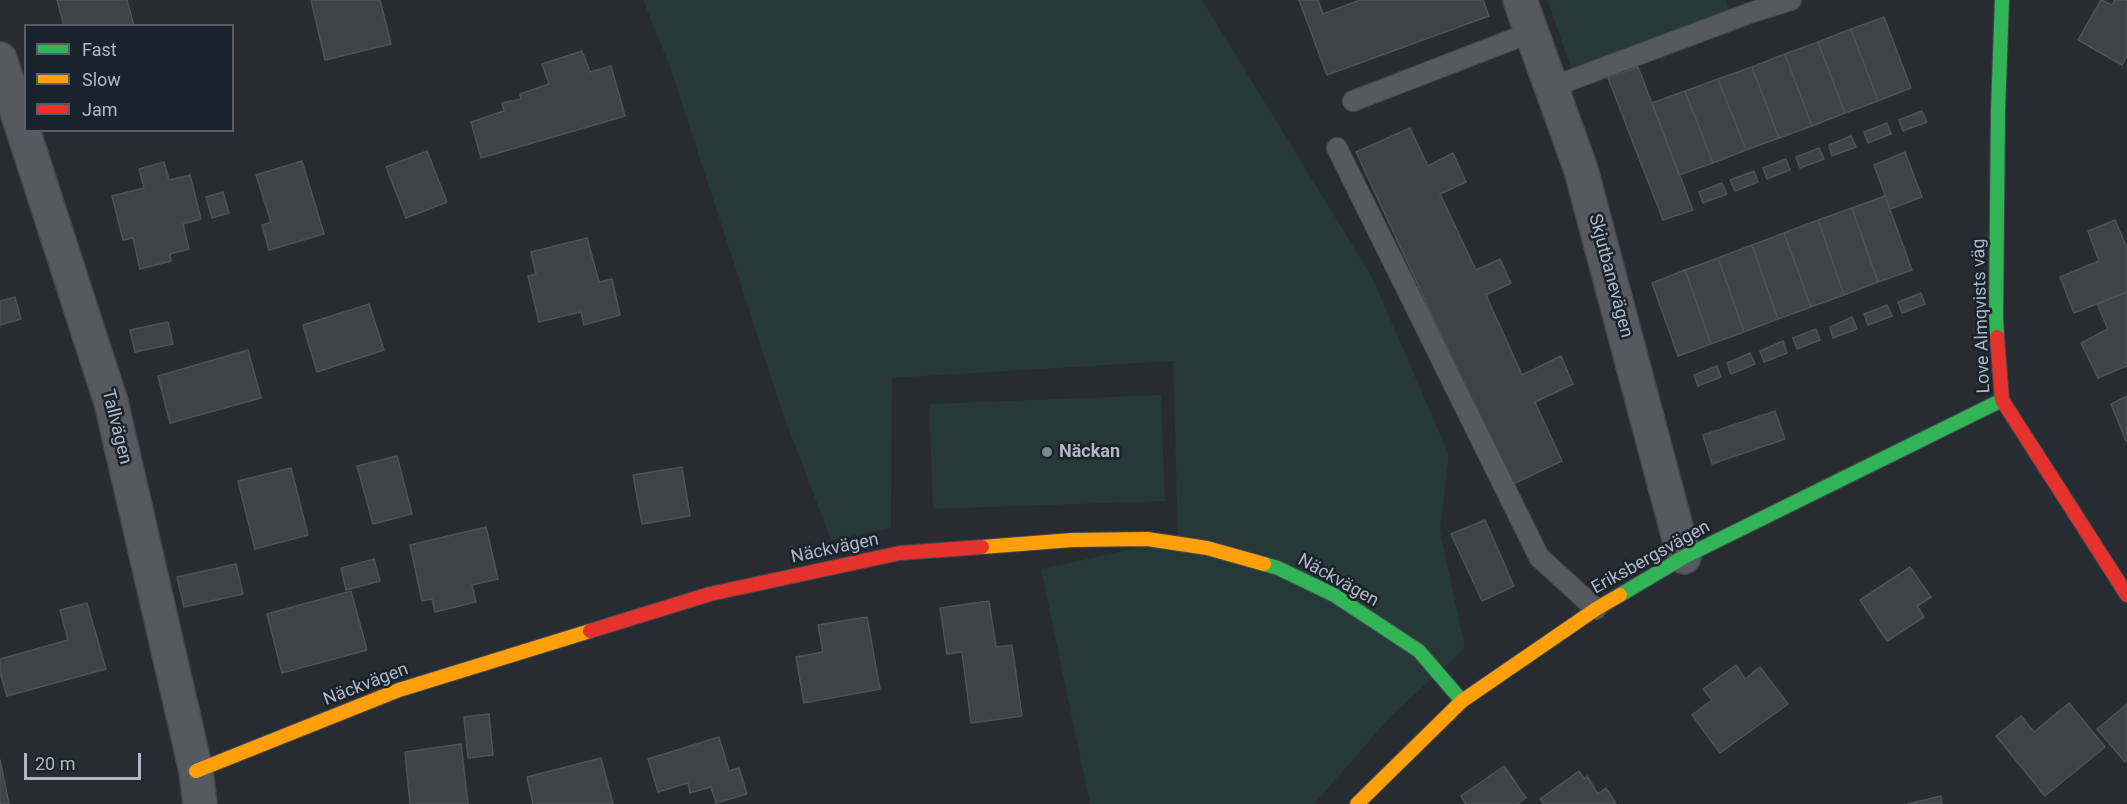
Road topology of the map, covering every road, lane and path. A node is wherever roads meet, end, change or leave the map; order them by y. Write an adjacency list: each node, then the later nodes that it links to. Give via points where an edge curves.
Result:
1 (1520, 0): 4 (street, Skjutbanevägen)
2 (1791, 0): 6 (lane)
3 (2002, 0): 9 (street, Love Almqvists väg, via 1996,317)
4 (1532, 32): 6 (street, Skjutbanevägen); 7 (lane)
5 (0, 59): 14 (street, Tallvägen, via 111,402)
6 (1552, 87): 10 (street, Skjutbanevägen, via 1581,171)
7 (1353, 101)
8 (1337, 148): 12 (lane, via 1539,557)
9 (2002, 400): 10 (street, Eriksbergsvägen); 11 (street, Love Almqvists väg)
10 (1684, 557): 12 (street, Eriksbergsvägen)
11 (2127, 595)
12 (1596, 609): 13 (street, Eriksbergsvägen)
13 (1462, 701): 14 (street, Näckvägen, via 1419,651 1334,595 1278,568 1207,548 1147,539 1072,540 900,553 710,594 399,690); 16 (street, Eriksbergsvägen)
14 (196, 771): 15 (street, Tallvägen)
15 (200, 804)
16 (1357, 804)

